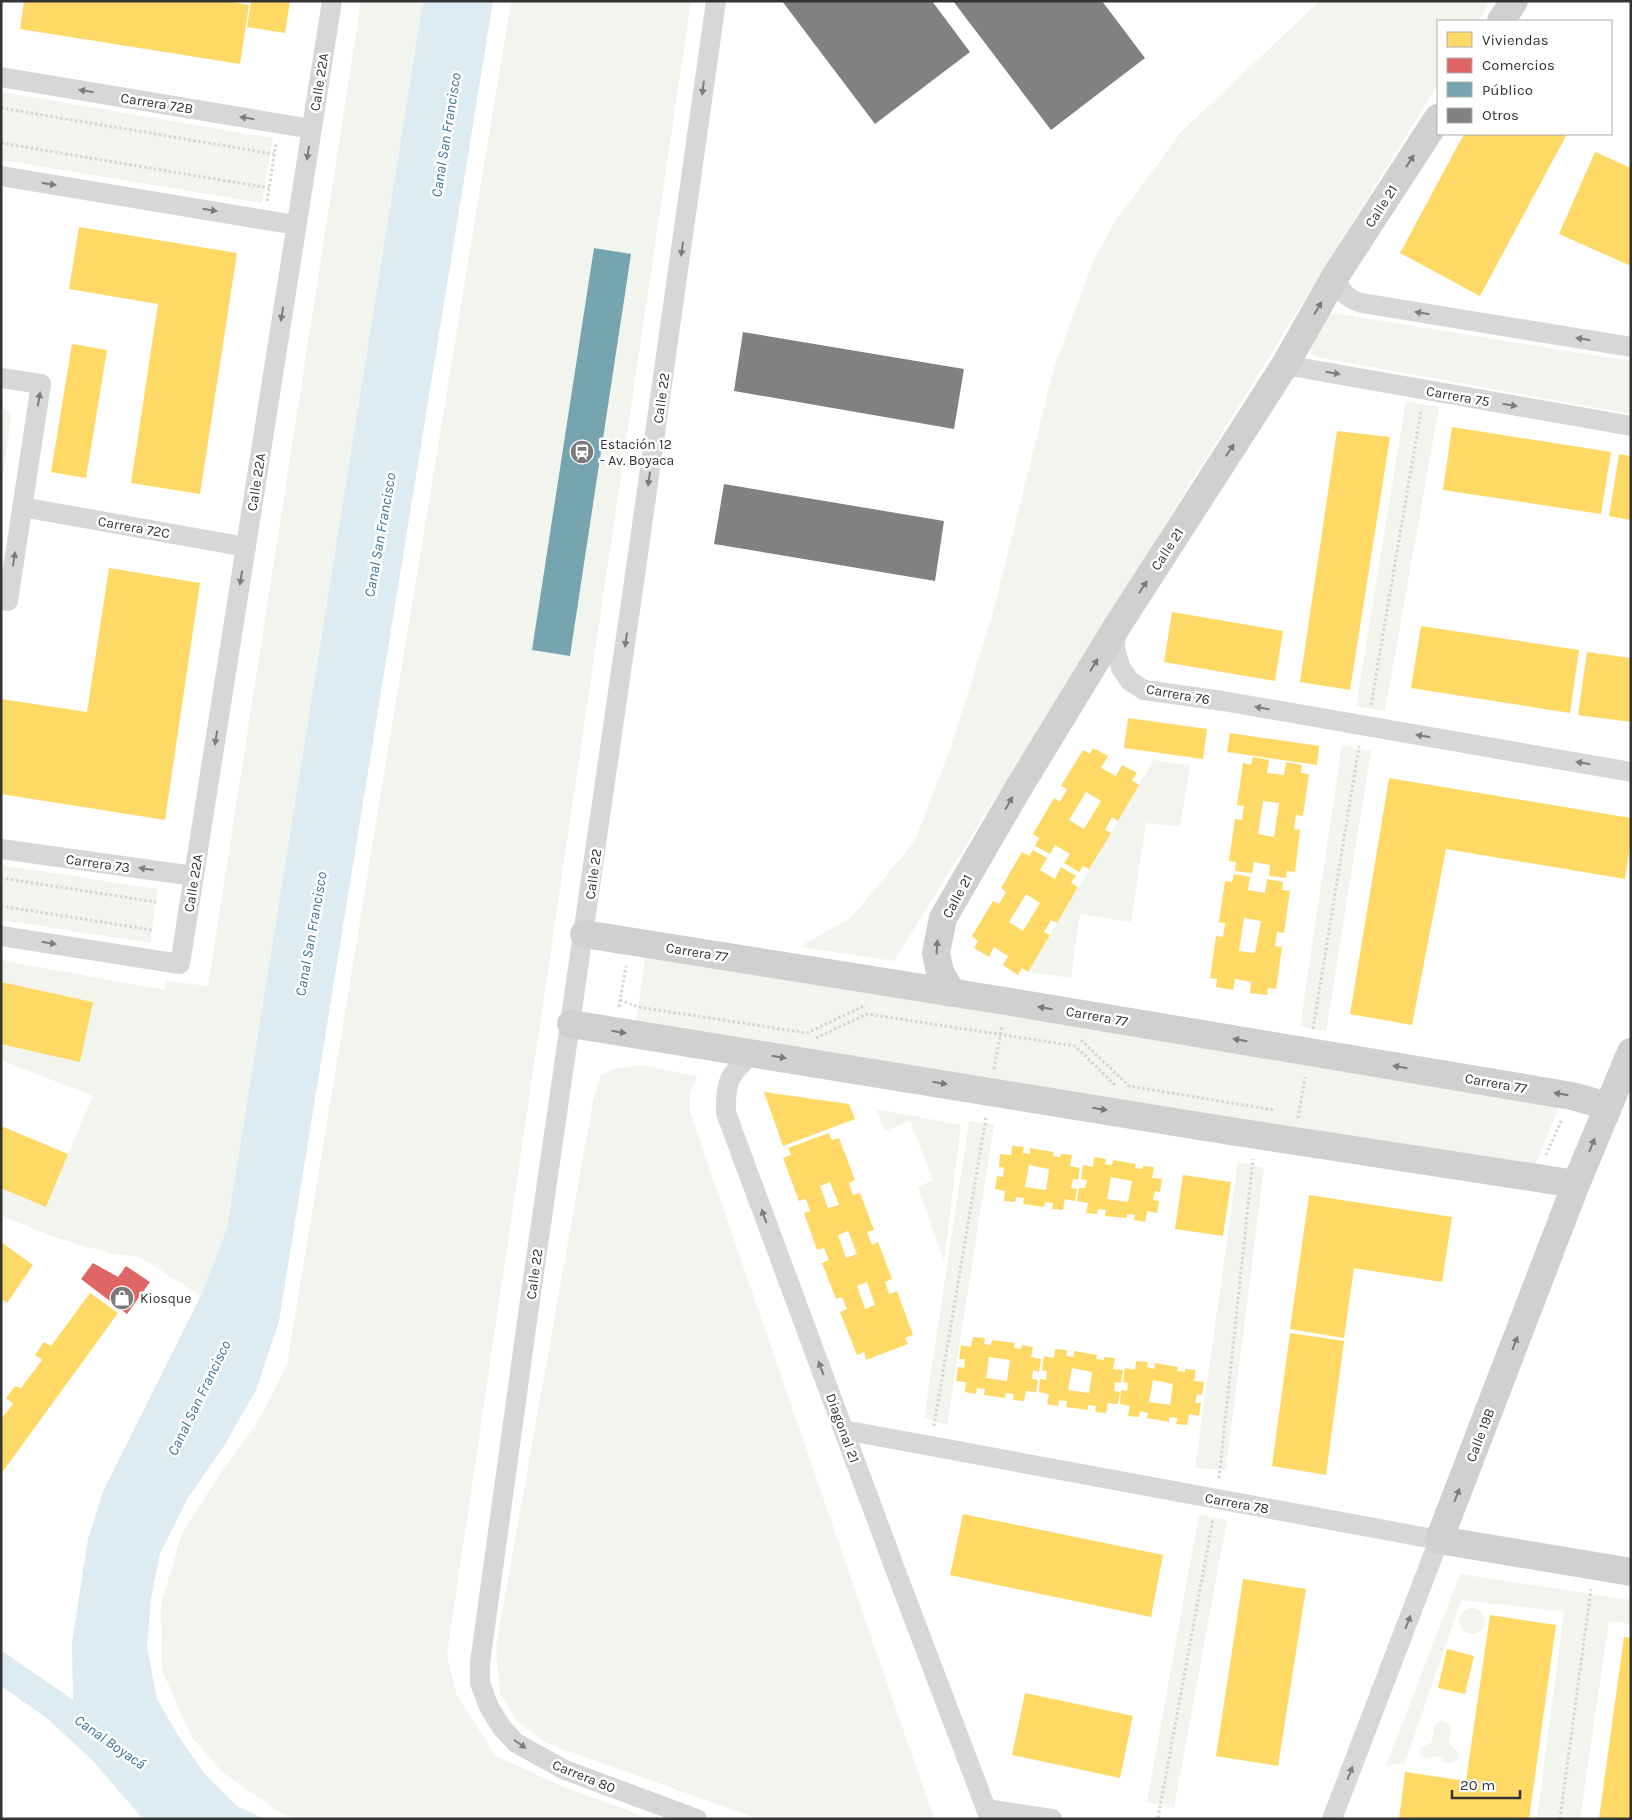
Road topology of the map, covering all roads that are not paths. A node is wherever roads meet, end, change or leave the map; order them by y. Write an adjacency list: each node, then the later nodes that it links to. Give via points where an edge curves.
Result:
1 (332, 1): 9 (street, Calle 22A)
2 (716, 1): 6 (street, Calle 22)
3 (726, 1): 6 (street, Calle 22)
4 (1514, 1): 5 (street)
5 (1502, 20)
6 (710, 39): 24 (street, Calle 22, one-way to 24)
7 (1, 77): 9 (street, Carrera 72B, one-way to 7)
8 (1437, 120): 12 (street, Calle 21, one-way to 8)
9 (312, 129): 11 (street, Calle 22A, one-way to 11)
10 (1, 176): 11 (street, one-way to 11)
11 (296, 225): 18 (street, Calle 22A, one-way to 18)
12 (1336, 275): 13 (street, one-way to 12, via 1362,303 1343,293); 14 (street, Calle 21, one-way to 12)
13 (1631, 347)
14 (1285, 365): 16 (street, Carrera 75, one-way to 16); 20 (street, Calle 21, one-way to 14)
15 (1, 378): 17 (street, one-way to 15, via 41,384)
16 (1631, 426)
17 (22, 507): 18 (street, Carrera 72C); 19 (street, one-way to 17, via 8,601)
18 (246, 547): 23 (street, Calle 22A, one-way to 23)
19 (1, 600)
20 (1116, 628): 21 (street, Carrera 76, one-way to 20, via 1144,690 1130,681 1121,668 1115,649); 26 (street, Calle 21, one-way to 20, via 940,972 936,953 943,918)
21 (1631, 772)
22 (1, 849): 23 (street, Carrera 73, one-way to 22)
23 (194, 876): 25 (street, Calle 22A, one-way to 23, via 180,964)
24 (584, 934): 26 (street, Carrera 77); 27 (street, Calle 22)
25 (1, 936)
26 (952, 993): 30 (street, Carrera 77, one-way to 26, via 1572,1096 1309,1052 1004,1013)
27 (571, 1024): 29 (street, one-way to 29); 35 (street, Calle 22, via 480,1663 480,1683)
28 (1631, 1052): 30 (street, Calle 19B)
29 (752, 1053): 31 (street, one-way to 31); 32 (street, Diagonal 21, one-way to 29, via 726,1113 725,1092 730,1078)
30 (1608, 1106): 31 (street, Calle 19B, one-way to 30)
31 (1576, 1184): 33 (street, Calle 19B, one-way to 31)
32 (844, 1430): 33 (street, Carrera 78); 36 (street, Diagonal 21)
33 (1439, 1540): 34 (street, Carrera 78); 39 (street, Calle 19B, one-way to 33)
34 (1631, 1572)
35 (489, 1706): 37 (street, Carrera 80, one-way to 37, via 516,1743 565,1770)
36 (987, 1815): 38 (street)
37 (698, 1819)
38 (1052, 1819)
39 (1332, 1819)

